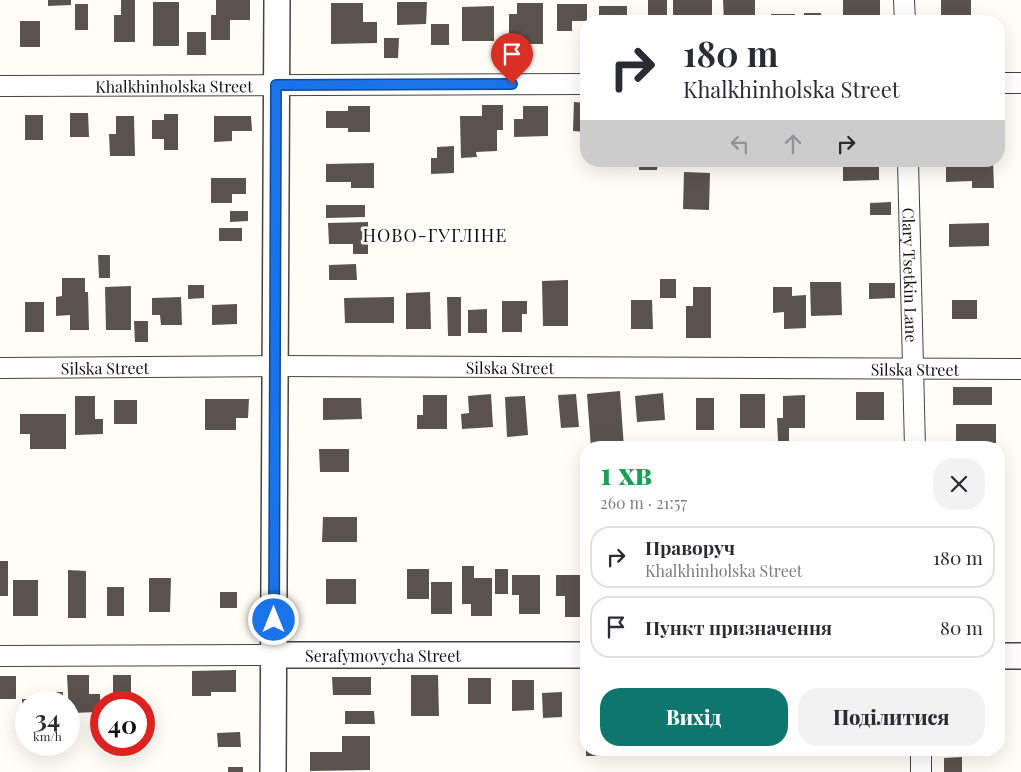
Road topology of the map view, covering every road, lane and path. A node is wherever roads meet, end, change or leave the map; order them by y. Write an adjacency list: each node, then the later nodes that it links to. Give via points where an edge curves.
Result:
1 (277, 0): 7 (street)
2 (904, 0): 3 (street)
3 (905, 15)
4 (1005, 82): 5 (street)
5 (1021, 83)
6 (580, 84): 7 (street, Khalkhinholska Street)
7 (276, 85): 8 (street, Khalkhinholska Street); 10 (street)
8 (0, 86)
9 (908, 167): 12 (street, Clary Tsetkin Lane)
10 (275, 366): 11 (street, Silska Street); 12 (street, Silska Street); 15 (street)
11 (0, 368)
12 (913, 369): 13 (street, Silska Street); 14 (street, Clary Tsetkin Lane)
13 (1021, 369)
14 (915, 441)
15 (273, 655): 16 (street, Serafymovycha Street); 17 (street, Serafymovycha Street); 21 (street)
16 (580, 655)
17 (0, 656)
18 (1005, 656): 19 (street)
19 (1021, 656)
20 (921, 756): 22 (street)
21 (273, 772)
22 (921, 772)

